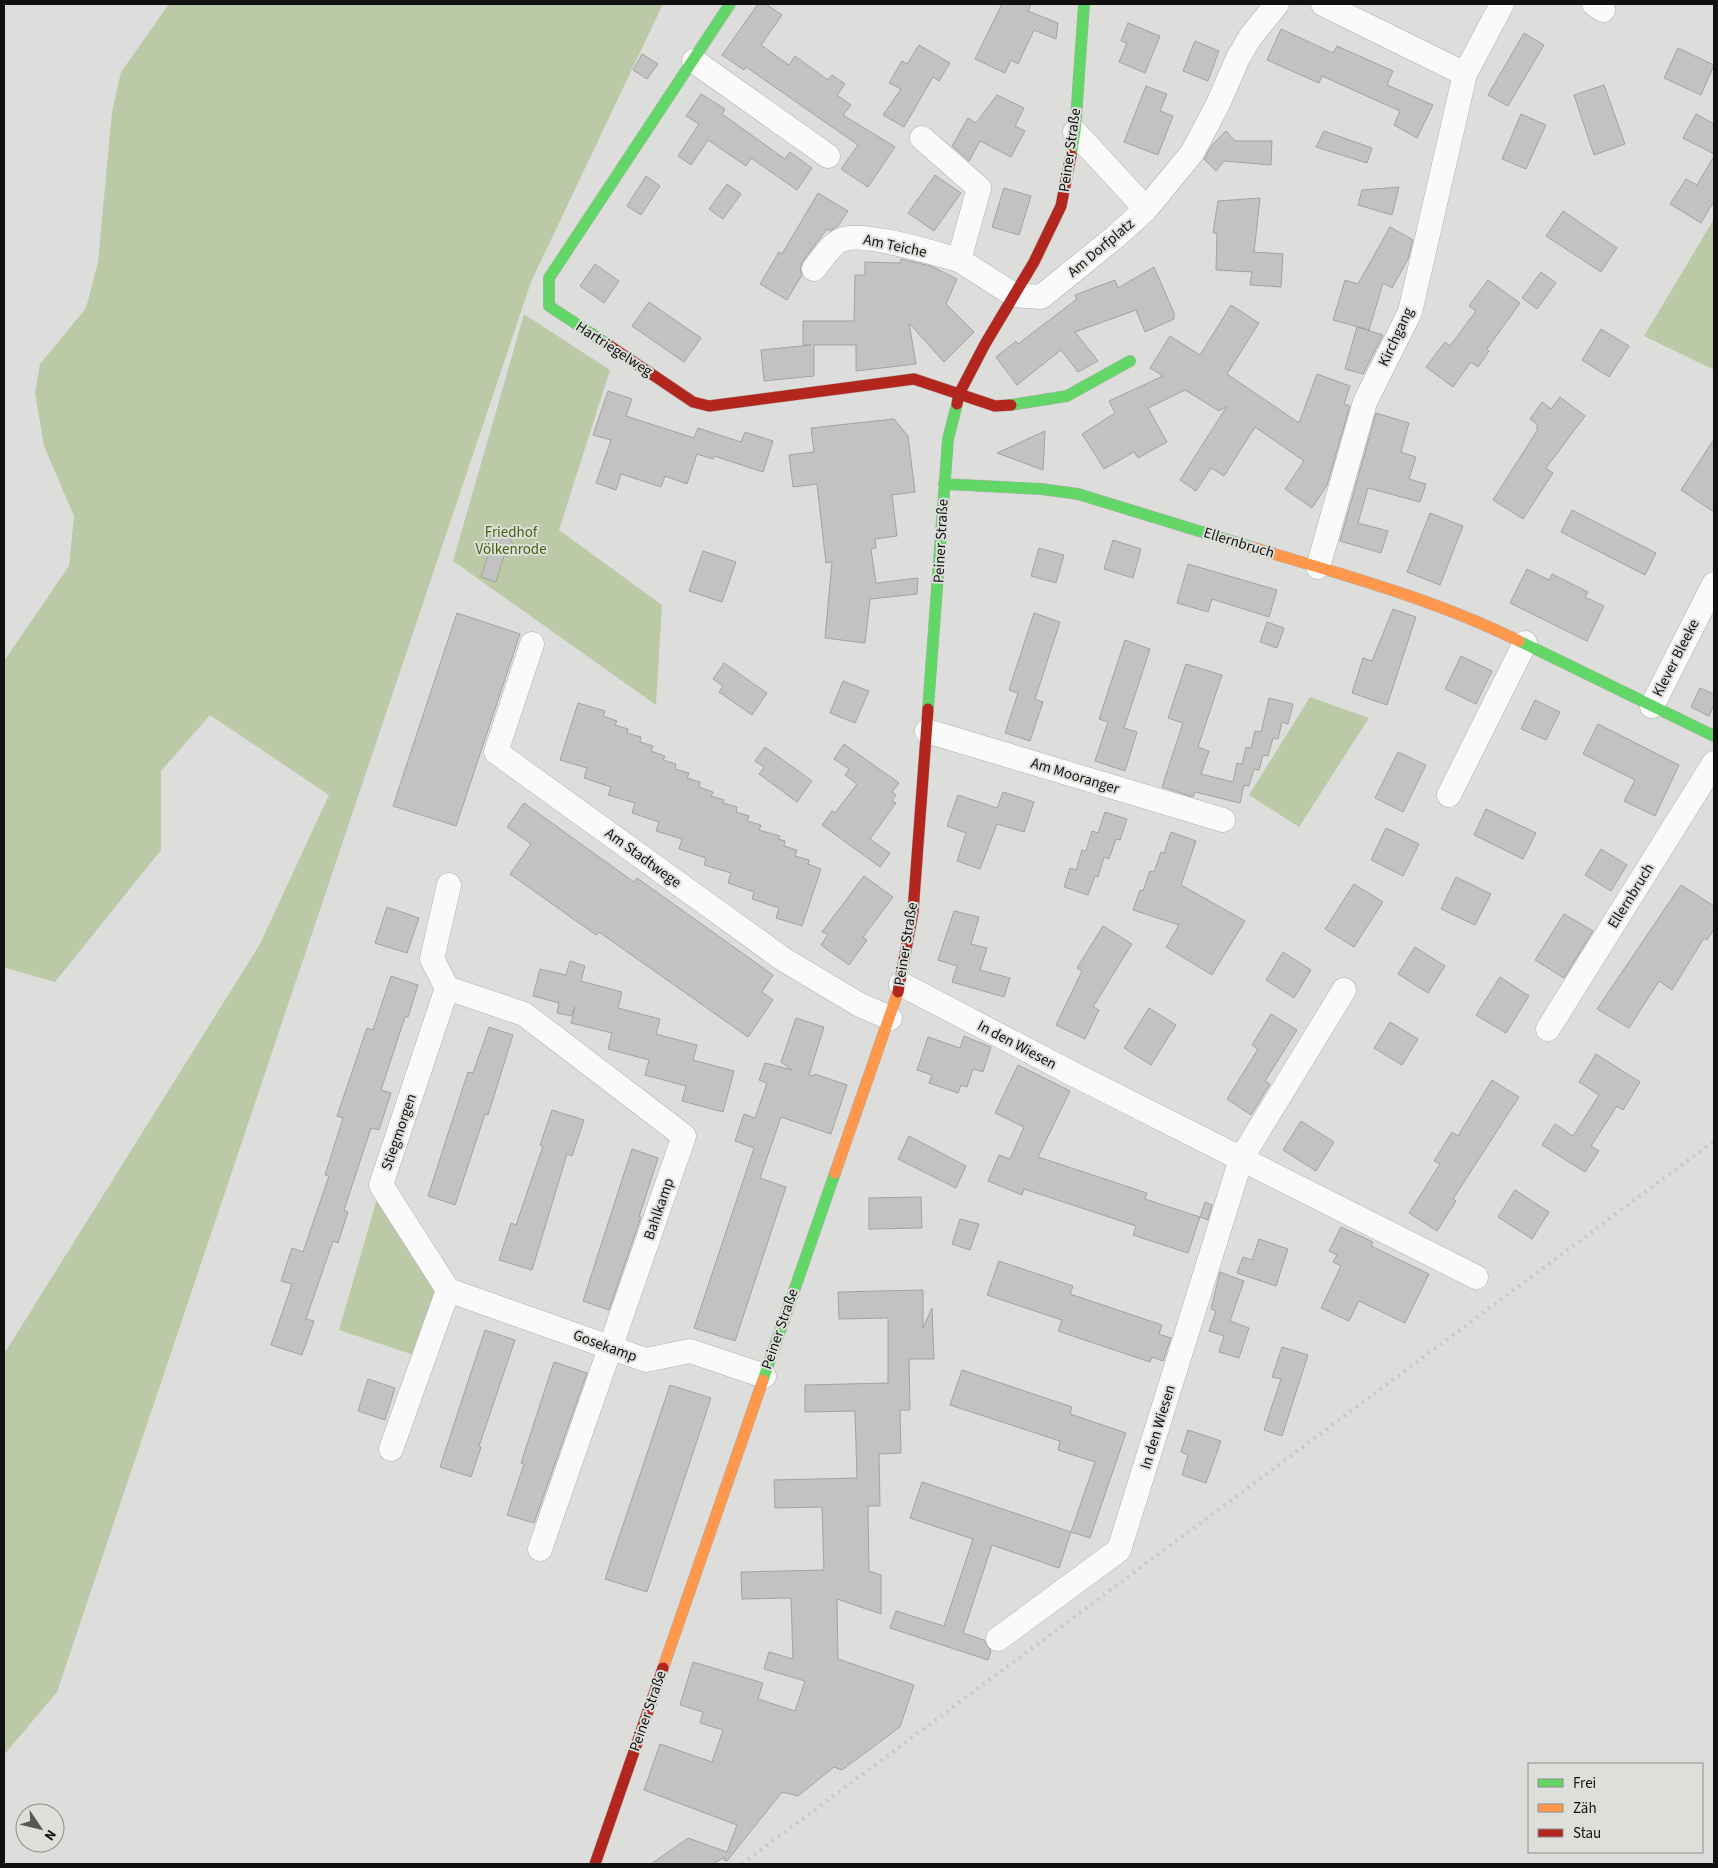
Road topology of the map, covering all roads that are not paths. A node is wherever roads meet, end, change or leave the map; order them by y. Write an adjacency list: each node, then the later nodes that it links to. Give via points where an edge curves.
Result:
1 (730, 4): 6 (main road, Hartriegelweg)
2 (1084, 4): 8 (main road, Peiner Straße)
3 (1277, 4): 11 (street, via 1238,58 1192,153)
4 (1323, 4): 7 (street)
5 (1502, 4): 7 (street, Kirchgang)
6 (694, 62): 10 (street); 16 (main road, Hartriegelweg, via 549,278 549,306 693,402 709,406 914,379)
7 (1464, 74): 18 (street, Kirchgang, via 1410,312 1364,402)
8 (1075, 132): 11 (street, Am Dorfplatz); 14 (main road, Peiner Straße, via 1061,206)
9 (922, 138): 12 (street, via 980,188)
10 (828, 156)
11 (1139, 216): 14 (street, Am Dorfplatz, via 1040,297)
12 (959, 260): 13 (street, Am Teiche, via 861,238 843,239 830,248); 14 (street, Am Teiche)
13 (814, 269)
14 (1014, 295): 16 (main road, Peiner Straße)
15 (1130, 361): 16 (main road, via 1068,396 1053,400 995,406)
16 (959, 394): 17 (main road, Peiner Straße, via 948,439)
17 (944, 484): 18 (main road, Ellernbruch, via 1078,494); 23 (main road, Peiner Straße)
18 (1318, 567): 20 (main road, Ellernbruch, via 1436,605)
19 (1714, 584): 22 (street, Klever Bleeke)
20 (1525, 643): 22 (main road, Ellernbruch); 26 (street)
21 (532, 644): 32 (street, Am Stadtwege, via 496,752 783,959 860,1005)
22 (1652, 706): 24 (main road, Ellernbruch)
23 (926, 731): 27 (street, Am Mooranger); 29 (main road, Peiner Straße, via 913,912)
24 (1714, 736)
25 (1714, 763): 33 (street, Ellernbruch)
26 (1449, 795)
27 (1223, 820)
28 (449, 885): 30 (street, via 432,958)
29 (901, 984): 32 (main road, Peiner Straße); 34 (street, In den Wiesen)
30 (447, 988): 36 (street, Stiegmorgen, via 380,1185); 37 (street, Bahlkamp, via 524,1014 684,1136)
31 (1344, 990): 34 (street, In den Wiesen)
32 (890, 1018): 38 (main road, Peiner Straße)
33 (1548, 1029)
34 (1241, 1159): 35 (street, In den Wiesen); 41 (street, In den Wiesen, via 1119,1550)
35 (1476, 1277)
36 (448, 1290): 37 (street, Gosekamp); 39 (street)
37 (612, 1347): 38 (street, Gosekamp, via 646,1360 690,1351); 40 (street, Bahlkamp)
38 (764, 1376): 42 (main road, Peiner Straße)
39 (391, 1449)
40 (540, 1549)
41 (998, 1639)
42 (595, 1864)

